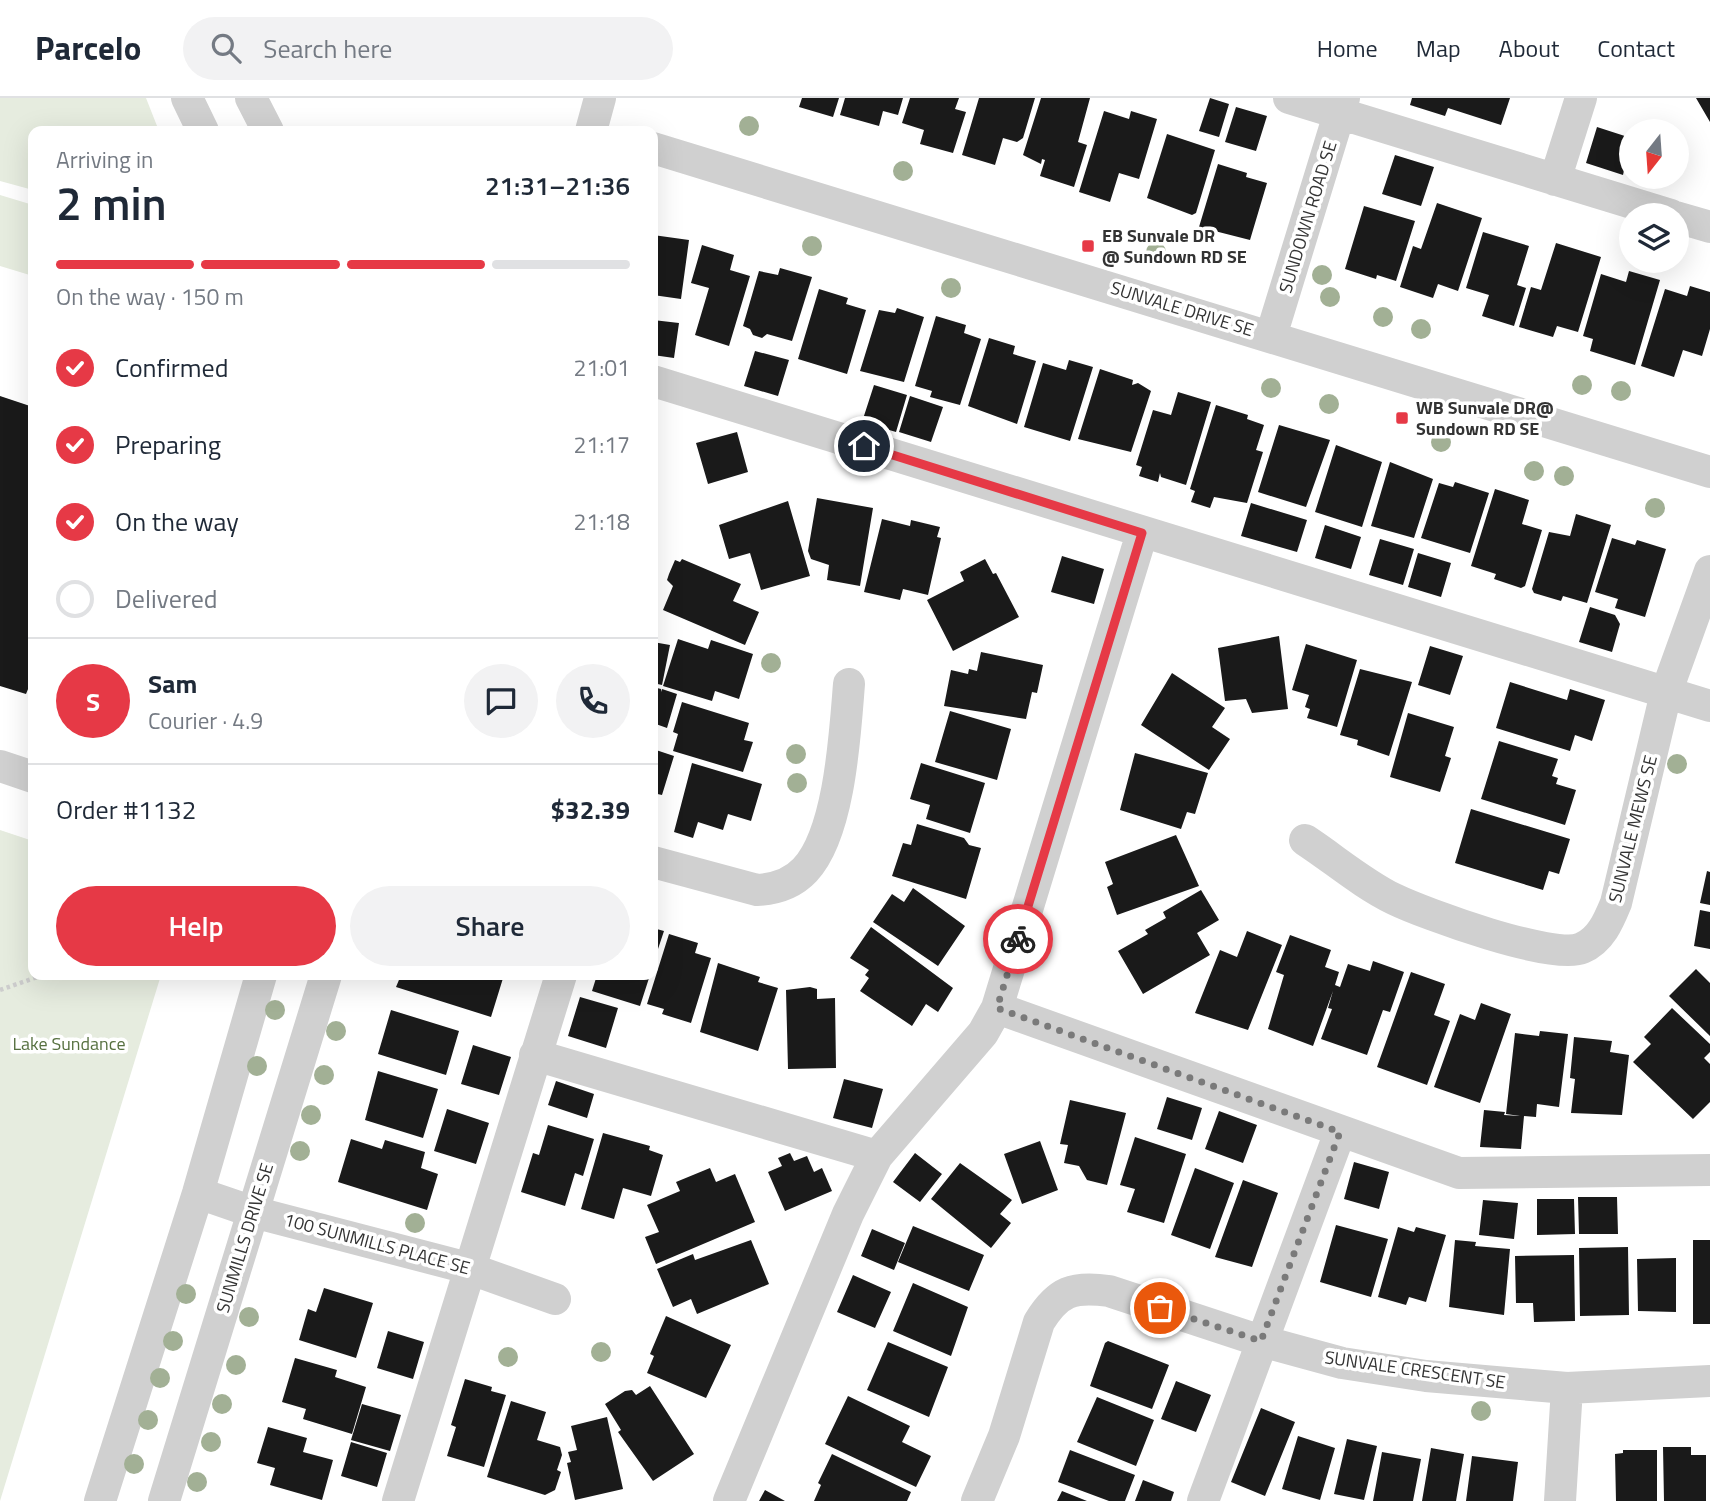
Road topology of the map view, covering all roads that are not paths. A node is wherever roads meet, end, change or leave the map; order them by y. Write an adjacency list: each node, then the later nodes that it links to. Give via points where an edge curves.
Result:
1 (187, 98): 7 (street)
2 (251, 98): 8 (street)
3 (600, 98): 9 (street)
4 (1289, 98): 6 (street)
5 (1581, 98): 11 (street)
6 (1342, 106): 11 (street); 15 (street, SUNDOWN ROAD SE)
7 (201, 126)
8 (265, 126)
9 (592, 126)
10 (658, 150): 15 (street, SUNVALE DRIVE SE)
11 (1555, 180): 12 (street)
12 (1631, 203)
13 (1689, 221): 14 (street)
14 (1710, 227)
15 (1271, 336): 17 (street, SUNVALE DRIVE SE)
16 (658, 383): 18 (street)
17 (1710, 472)
18 (1142, 533): 21 (street); 30 (street)
19 (1710, 570): 21 (street, SUNVALE MEWS SE)
20 (849, 684): 26 (street, via 836,797 817,853 805,870 782,886 757,890)
21 (1666, 693): 22 (street); 25 (street, SUNVALE MEWS SE, via 1616,902 1603,931 1582,948 1530,947 1394,899)
22 (1710, 706)
23 (0, 766): 24 (street)
24 (28, 774)
25 (1305, 840)
26 (658, 863)
27 (260, 980): 35 (street)
28 (324, 980): 36 (street, SUNMILLS DRIVE SE)
29 (559, 980): 31 (street)
30 (997, 1008): 32 (street); 33 (street, via 983,1033)
31 (535, 1055): 33 (street); 37 (street)
32 (1340, 1132): 34 (street, via 1459,1173); 39 (street)
33 (877, 1156): 45 (street, via 848,1214)
34 (1710, 1170)
35 (198, 1193): 36 (street, 100 SUNMILLS PLACE SE); 42 (street)
36 (253, 1212): 37 (street, 100 SUNMILLS PLACE SE); 43 (street, SUNMILLS DRIVE SE)
37 (468, 1268): 38 (street, 100 SUNMILLS PLACE SE); 44 (street)
38 (555, 1299)
39 (1261, 1341): 41 (street, SUNVALE CRESCENT SE, via 1342,1363 1484,1383); 46 (street, SUNVALE CRESCENT SE, via 1109,1292 1086,1288 1064,1293 1049,1305 1039,1322 1004,1436); 47 (street)
40 (1710, 1381): 41 (street, SUNVALE CRESCENT SE)
41 (1567, 1388): 48 (street)
42 (100, 1501)
43 (164, 1501)
44 (398, 1501)
45 (729, 1501)
46 (977, 1501)
47 (1203, 1501)
48 (1560, 1501)

